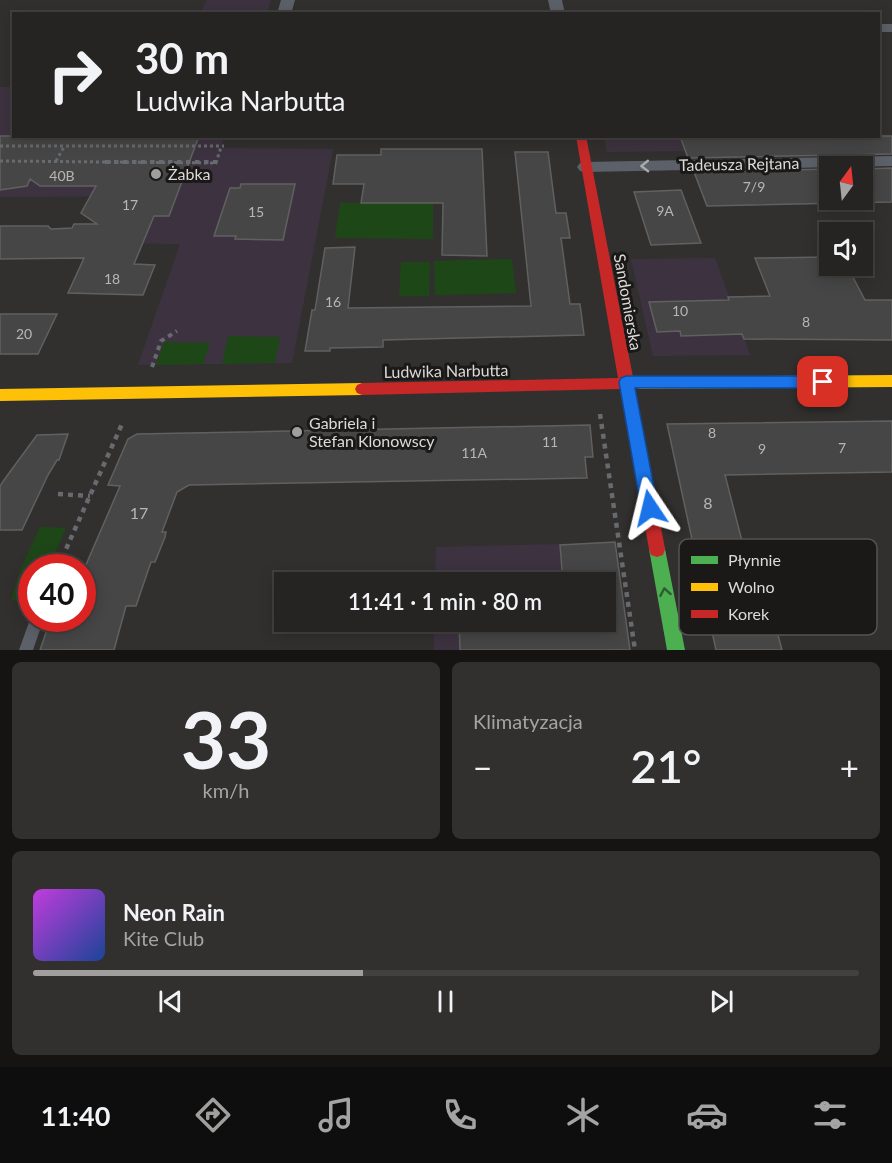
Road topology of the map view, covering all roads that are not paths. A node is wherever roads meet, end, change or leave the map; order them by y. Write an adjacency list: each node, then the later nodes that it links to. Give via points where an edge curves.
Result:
1 (581, 138): 3 (street, Sandomierska)
2 (892, 160): 3 (street, Tadeusza Rejtana, one-way to 3)
3 (586, 167): 5 (street, Sandomierska)
4 (892, 381): 5 (street, Ludwika Narbutta)
5 (626, 382): 6 (street, Ludwika Narbutta); 9 (street, Sandomierska, one-way to 5)
6 (0, 395)
7 (32, 632): 8 (lane)
8 (26, 650)
9 (676, 650)

